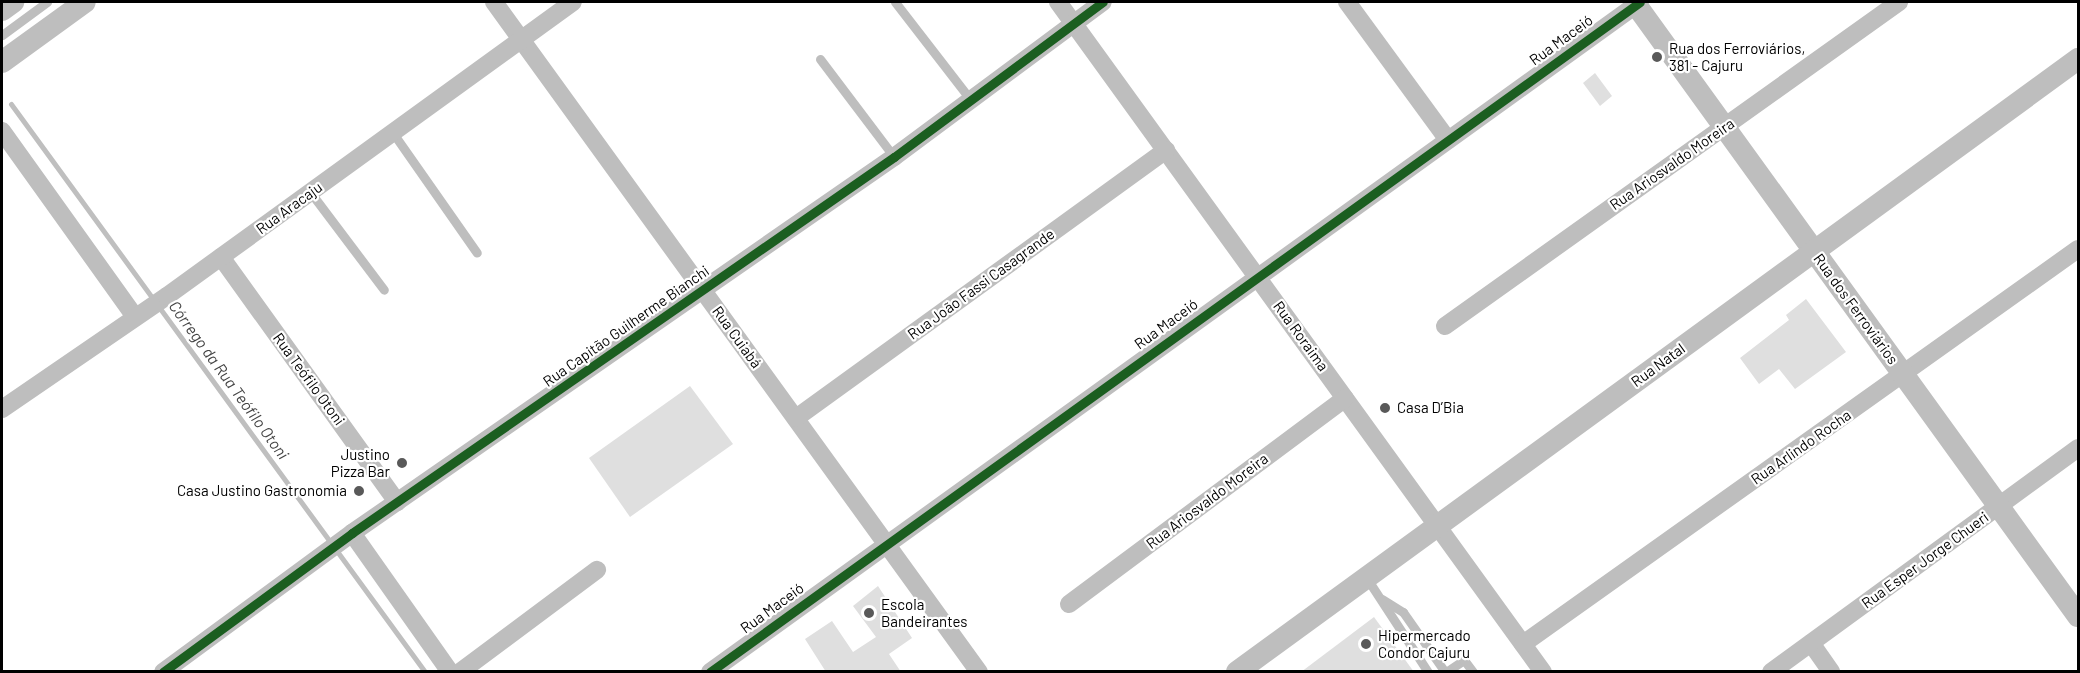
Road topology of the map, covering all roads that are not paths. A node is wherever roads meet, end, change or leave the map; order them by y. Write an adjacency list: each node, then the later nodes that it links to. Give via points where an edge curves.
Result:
1 (13, 2): 12 (street)
2 (47, 2): 14 (lane)
3 (85, 2): 18 (street)
4 (494, 2): 15 (street, Rua Cuiabá)
5 (573, 2): 15 (street, Rua Aracaju)
6 (896, 2): 19 (lane)
7 (1058, 2): 13 (street, Rua Roraima)
8 (1103, 2): 13 (street, Rua Capitão Guilherme Bianchi)
9 (1347, 2): 23 (street)
10 (1899, 2): 20 (street, Rua Ariosvaldo Moreira)
11 (1637, 3): 20 (street, Rua dos Ferroviários); 23 (street, Rua Maceió)
12 (2, 10)
13 (1074, 23): 19 (street, Rua Capitão Guilherme Bianchi); 24 (street, Rua Roraima)
14 (2, 35)
15 (521, 39): 22 (street, Rua Aracaju); 33 (street, Rua Cuiabá)
16 (820, 59): 25 (lane)
17 (2079, 59): 28 (street, Rua Natal)
18 (2, 62)
19 (970, 99): 25 (street, Rua Capitão Guilherme Bianchi)
20 (1725, 127): 28 (street, Rua dos Ferroviários); 35 (street, Rua Ariosvaldo Moreira)
21 (2, 131): 34 (street)
22 (393, 133): 26 (street, Rua Aracaju); 29 (lane)
23 (1448, 140): 31 (street, Rua Maceió)
24 (1166, 150): 31 (street, Rua Roraima); 39 (street, Rua João Fassi Casagrande)
25 (894, 157): 33 (street, Rua Capitão Guilherme Bianchi)
26 (311, 193): 30 (street, Rua Aracaju); 32 (lane)
27 (2079, 249): 36 (street, Rua Arlindo Rocha)
28 (1815, 251): 36 (street, Rua dos Ferroviários); 43 (street, Rua Natal)
29 (477, 253)
30 (221, 257): 34 (street, Rua Aracaju); 41 (street, Rua Teófilo Otoni)
31 (1258, 277): 37 (street, Rua Roraima); 45 (street, Rua Maceió)
32 (384, 290)
33 (704, 291): 39 (street, Rua Cuiabá); 41 (street, Rua Capitão Guilherme Bianchi)
34 (141, 312): 38 (street, Rua Aracaju)
35 (1445, 326)
36 (1903, 374): 42 (street, Rua dos Ferroviários); 52 (street, Rua Arlindo Rocha)
37 (1345, 398): 43 (street, Rua Roraima); 49 (street, Rua Ariosvaldo Moreira)
38 (2, 409)
39 (796, 418): 45 (street, Rua Cuiabá)
40 (2079, 448): 42 (street, Rua Esper Jorge Chueri)
41 (398, 502): 44 (street, Rua Capitão Guilherme Bianchi)
42 (1999, 506): 50 (street, Rua dos Ferroviários); 51 (street, Rua Esper Jorge Chueri)
43 (1437, 525): 47 (street, Rua Natal); 52 (street, Rua Roraima)
44 (347, 538): 53 (street, Rua Capitão Guilherme Bianchi); 54 (street)
45 (887, 544): 56 (street, Rua Maceió); 57 (street, Rua Cuiabá)
46 (597, 570): 55 (street)
47 (1366, 577): 48 (lane); 58 (street, Rua Natal)
48 (1380, 598): 59 (lane); 60 (lane, via 1403,612)
49 (1069, 603)
50 (2079, 616)
51 (1811, 643): 63 (street, Rua Esper Jorge Chueri); 64 (street)
52 (1523, 644): 62 (street, Rua Roraima)
53 (163, 672)
54 (450, 672)
55 (460, 672)
56 (710, 672)
57 (979, 672)
58 (1237, 672)
59 (1428, 672)
60 (1445, 672): 61 (lane, via 1464,660)
61 (1473, 672)
62 (1543, 672)
63 (1771, 672)
64 (1832, 672)

